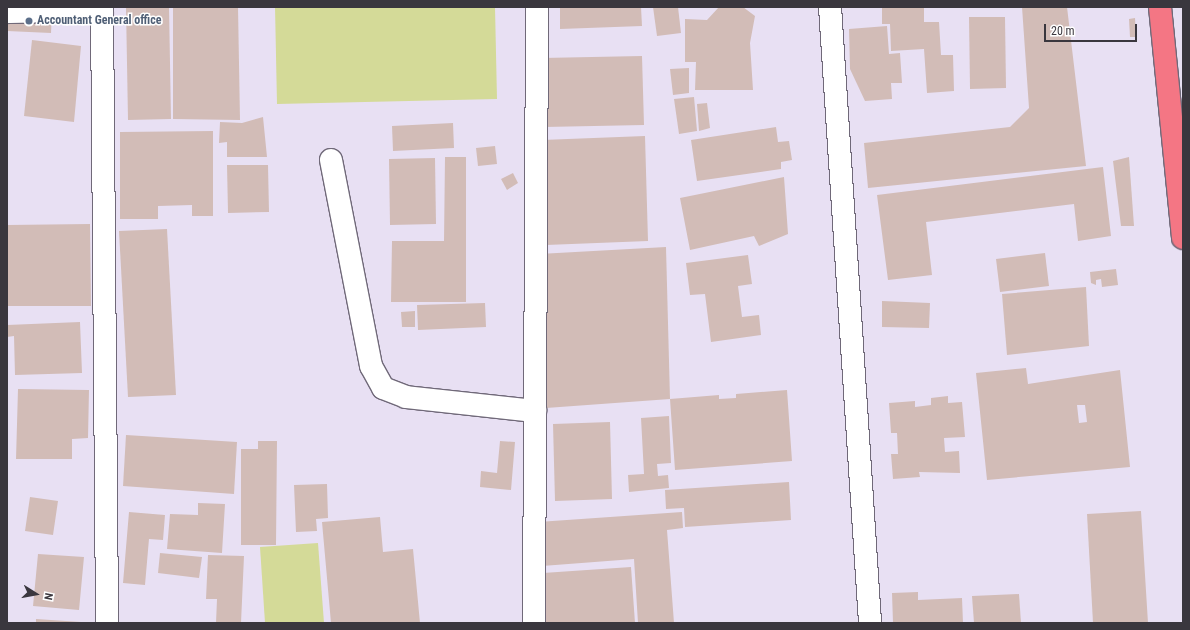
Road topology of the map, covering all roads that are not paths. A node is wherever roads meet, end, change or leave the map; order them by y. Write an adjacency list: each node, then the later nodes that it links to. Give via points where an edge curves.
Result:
1 (537, 7): 8 (street)
2 (830, 7): 11 (street)
3 (1160, 7): 7 (highway)
4 (102, 9): 5 (street); 9 (street)
5 (7, 12)
6 (331, 160): 8 (street, via 371,366 383,388 406,397)
7 (1183, 238)
8 (535, 411): 10 (street)
9 (107, 623)
10 (534, 623)
11 (870, 623)

